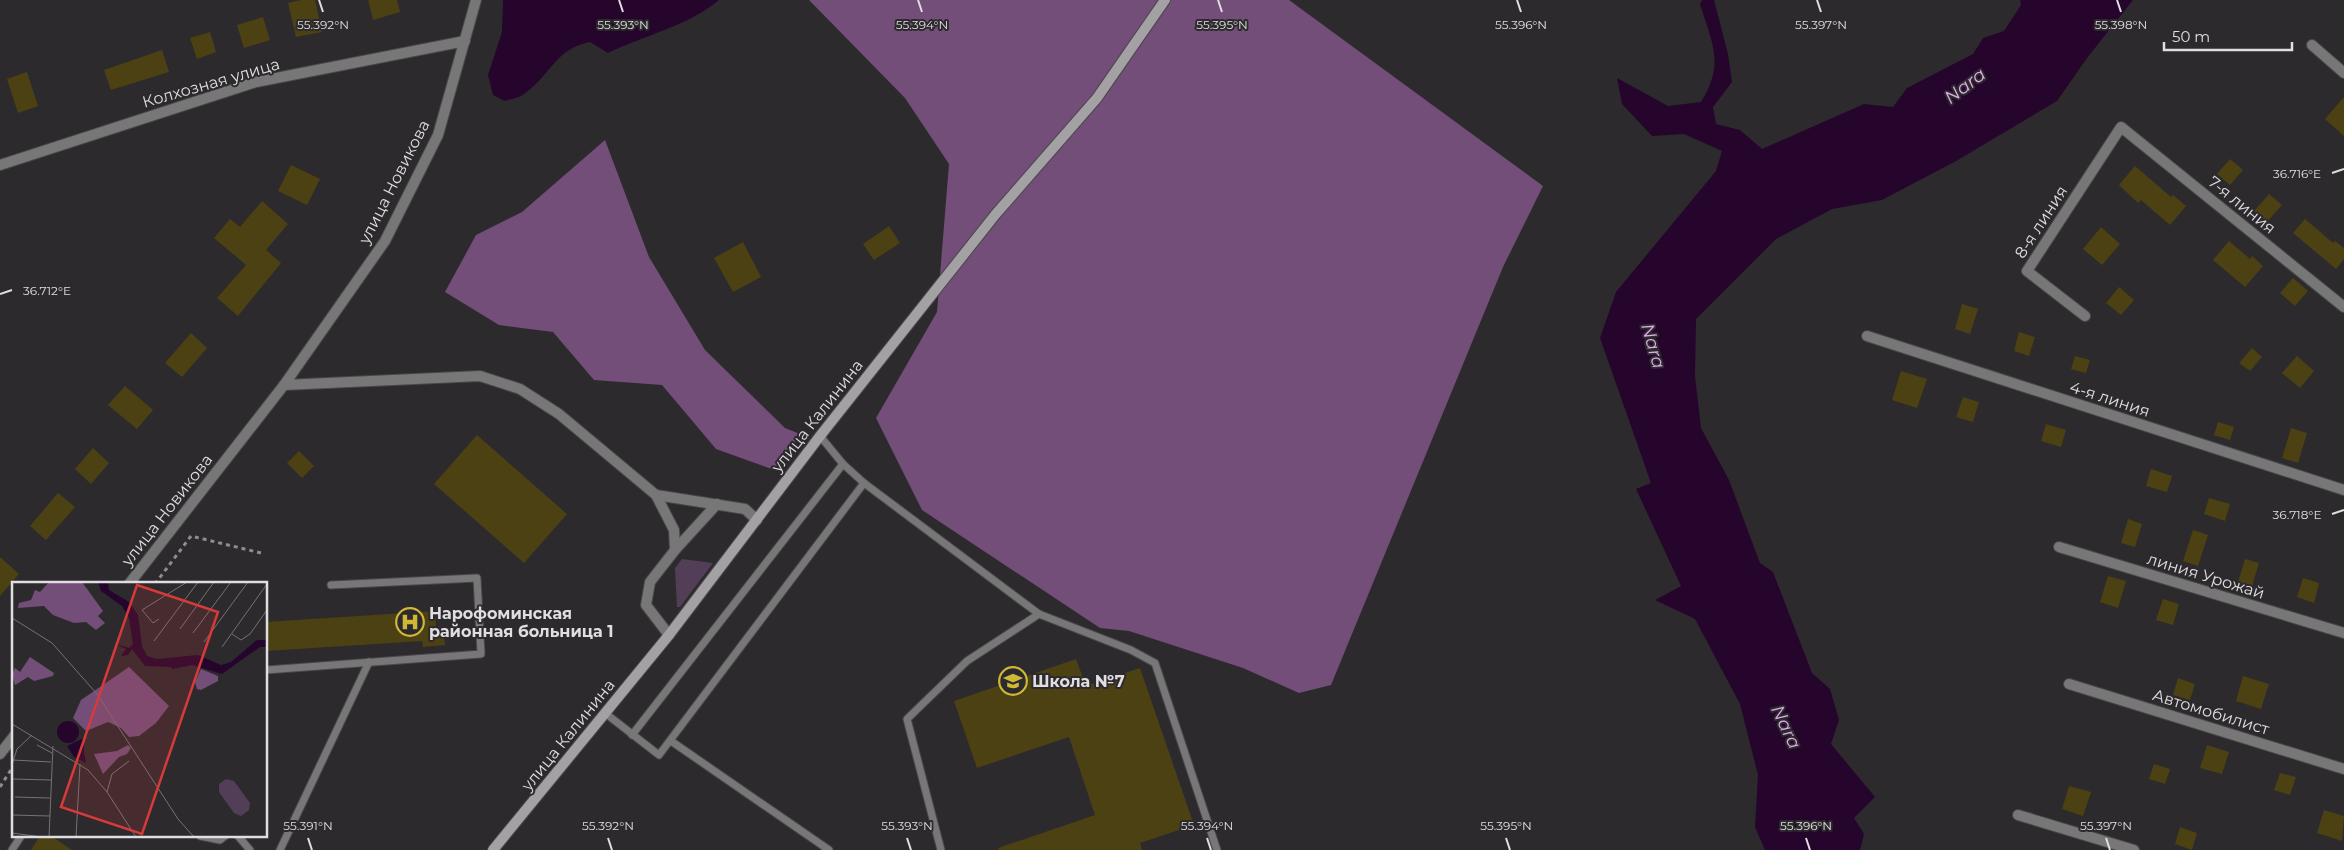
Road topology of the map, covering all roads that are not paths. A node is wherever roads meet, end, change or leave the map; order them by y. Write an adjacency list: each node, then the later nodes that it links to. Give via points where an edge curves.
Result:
1 (476, 0): 3 (street, улица Новикова)
2 (1164, 0): 12 (street, улица Калинина, via 1097,98 995,215)
3 (465, 41): 7 (street, Колхозная улица, via 256,82); 11 (street, улица Новикова, via 438,135 385,241)
4 (2312, 45): 5 (street)
5 (2344, 72)
6 (2121, 127): 8 (street, 7-я линия); 9 (street, 8-я линия, via 2027,271)
7 (0, 164)
8 (2344, 307)
9 (2084, 316)
10 (1867, 336): 15 (street, 4-я линия)
11 (284, 385): 16 (street, via 480,376 520,389 559,414); 21 (street, улица Новикова)
12 (820, 436): 13 (lane); 18 (street, улица Калинина)
13 (843, 464): 14 (lane); 30 (lane)
14 (864, 482): 23 (lane); 32 (lane)
15 (2344, 490)
16 (656, 495): 17 (street); 20 (street, via 674,530)
17 (717, 504): 18 (street, via 745,510); 20 (street)
18 (757, 520): 25 (street, улица Калинина)
19 (2059, 547): 24 (street, линия Урожай)
20 (675, 550): 25 (street, via 650,582 646,605)
21 (131, 582)
22 (331, 585): 26 (lane, via 477,578 481,654)
23 (1039, 614): 45 (lane, via 967,661 906,720); 46 (lane, via 1131,650 1155,663)
24 (2344, 633)
25 (670, 635): 29 (street, улица Калинина)
26 (369, 662): 27 (lane); 42 (lane)
27 (268, 670)
28 (2069, 684): 34 (street, Автомобилист)
29 (605, 714): 30 (lane); 43 (street, улица Калинина)
30 (632, 735): 32 (lane, via 659,756)
31 (12, 739): 33 (street)
32 (670, 740): 44 (lane)
33 (0, 754)
34 (2344, 769)
35 (2018, 814): 47 (street)
36 (21, 838): 40 (lane)
37 (210, 838): 38 (lane)
38 (222, 838)
39 (240, 838): 41 (lane)
40 (12, 850)
41 (250, 850)
42 (280, 850)
43 (493, 850)
44 (829, 850)
45 (940, 850)
46 (1217, 850)
47 (2134, 850)

